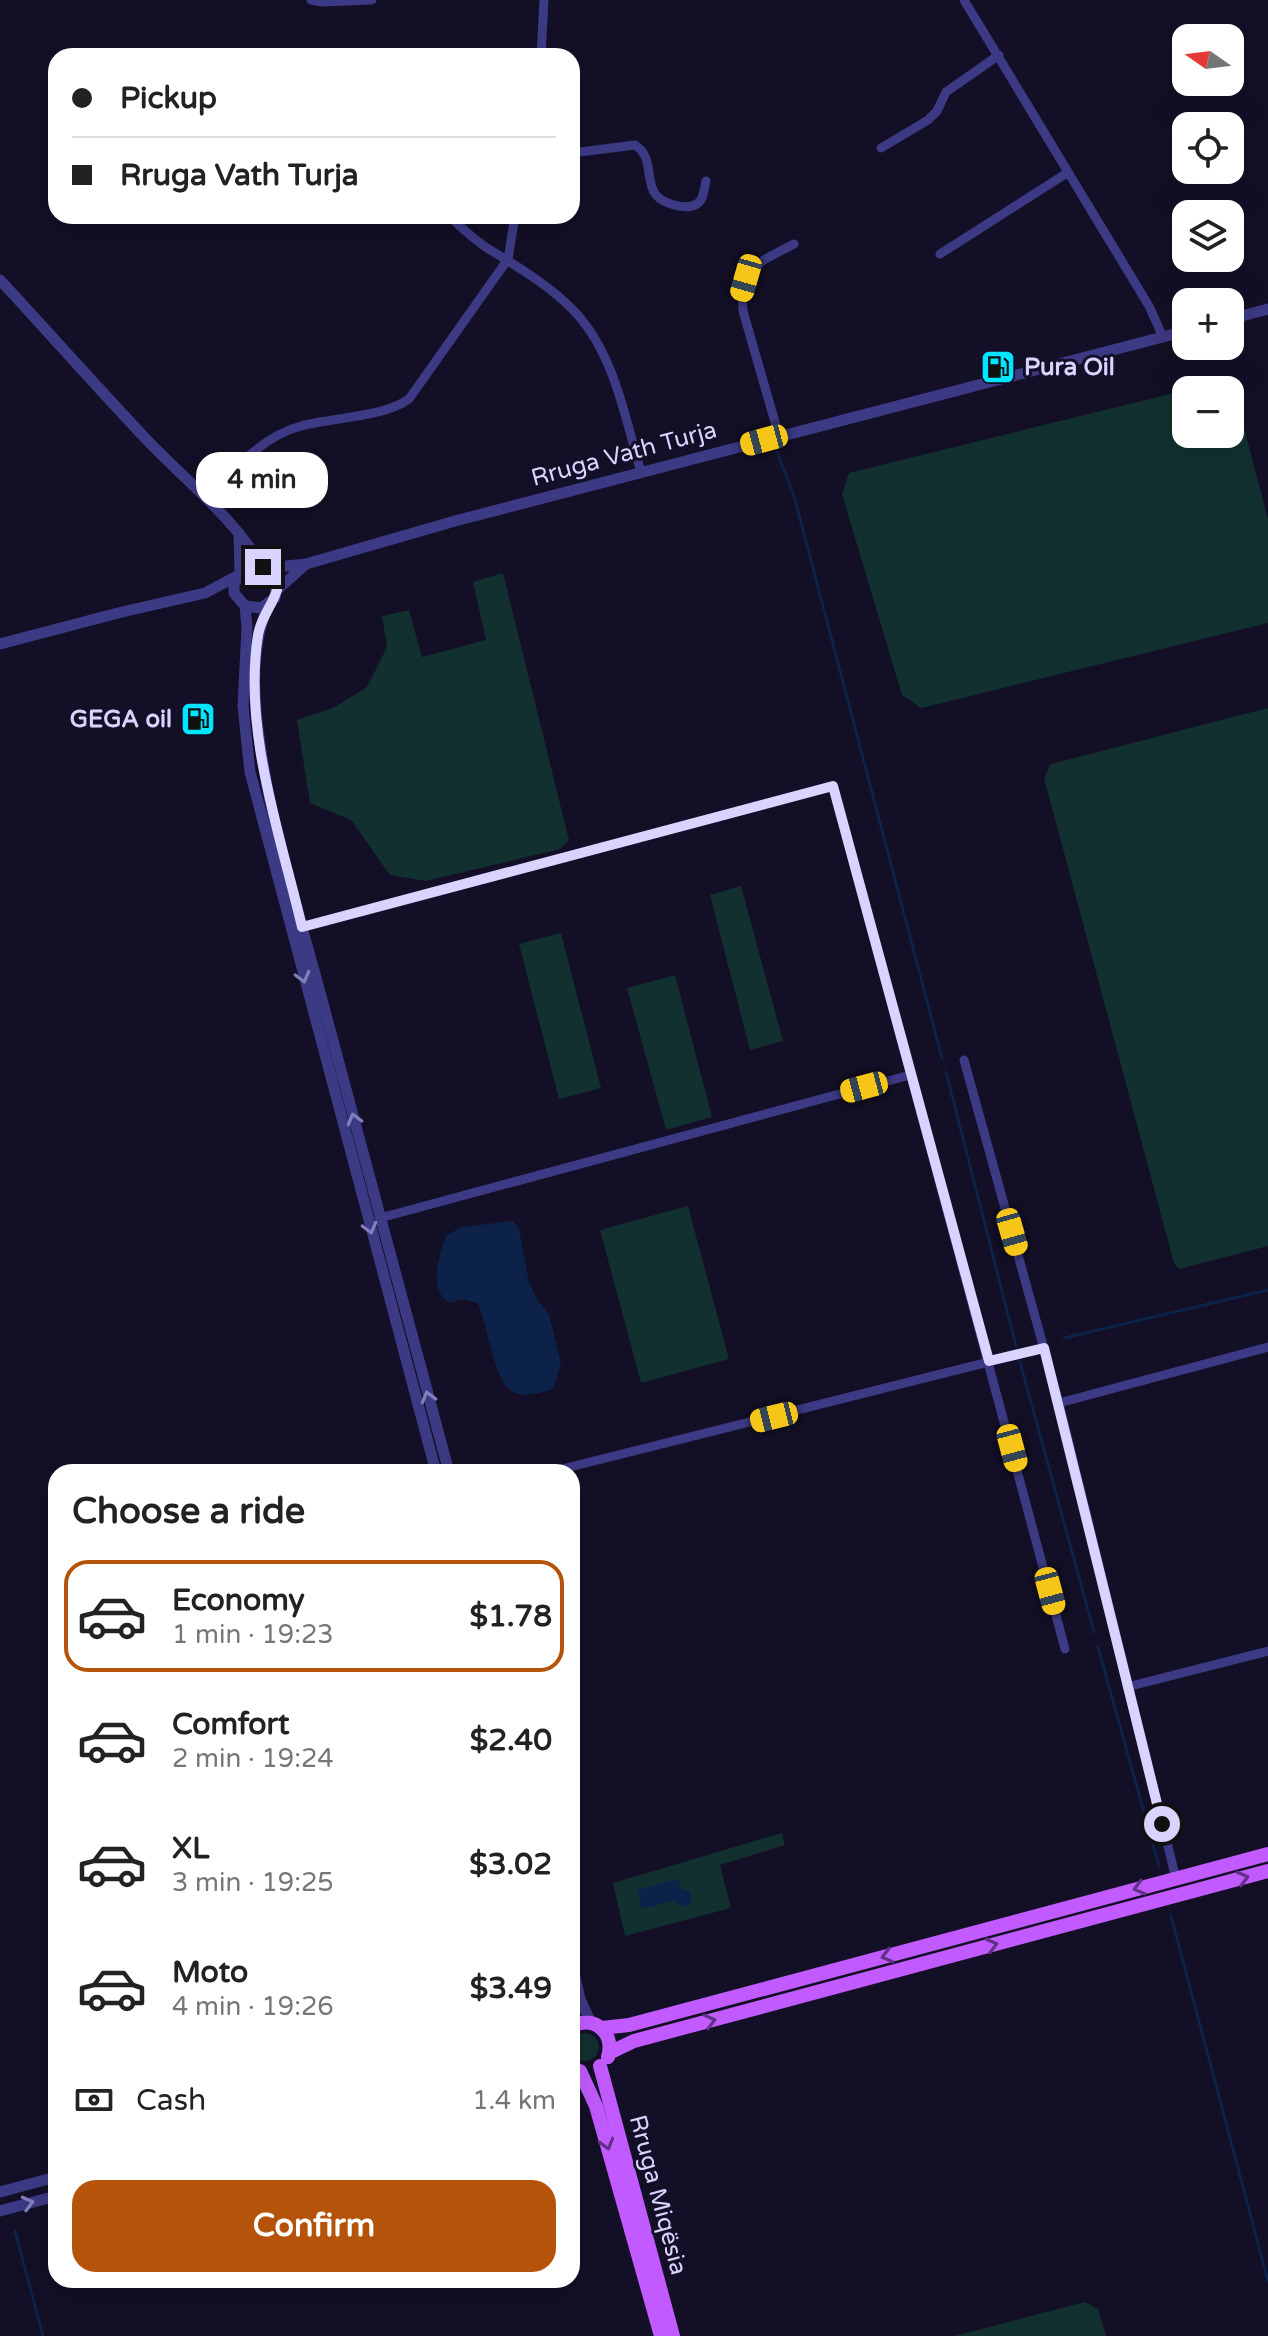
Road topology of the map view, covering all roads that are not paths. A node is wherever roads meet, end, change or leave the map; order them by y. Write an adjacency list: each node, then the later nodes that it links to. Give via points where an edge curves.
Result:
1 (311, 0): 2 (street)
2 (372, 0)
3 (544, 0): 5 (street)
4 (964, 0): 6 (street)
5 (541, 48)
6 (999, 55): 7 (street, via 946,92 928,120); 9 (street)
7 (881, 148)
8 (580, 152): 10 (street, via 635,145 647,158 653,190 666,203 698,204)
9 (1067, 173): 14 (street); 20 (street)
10 (706, 181)
11 (457, 224): 15 (street)
12 (514, 224): 15 (street)
13 (794, 244): 21 (street, via 756,264 742,293)
14 (940, 254)
15 (508, 259): 22 (street, via 588,328 612,373); 23 (street, via 409,399 392,408 285,431 257,449)
16 (0, 280): 23 (street, via 148,441)
17 (1268, 309): 18 (street)
18 (1244, 315)
19 (1172, 335): 20 (street, Rruga Vath Turja)
20 (1163, 337): 21 (street, Rruga Vath Turja)
21 (779, 436): 22 (street, Rruga Vath Turja)
22 (641, 472): 25 (street, Rruga Vath Turja)
23 (208, 498): 24 (street)
24 (239, 533): 26 (street); 27 (street)
25 (306, 564): 26 (street, Rruga Vath Turja); 28 (street, Rruga Vath Turja)
26 (265, 567): 27 (street, Rruga Vath Turja, via 250,566); 28 (street)
27 (238, 574): 29 (street, Rruga Vath Turja); 30 (street, via 234,593)
28 (277, 590): 31 (street, Rruga Vath Turja)
29 (205, 593): 30 (street, Rruga Vath Turja); 32 (street, Rruga Vath Turja)
30 (241, 603): 31 (street, Rruga Vath Turja, via 253,609); 41 (street, one-way to 41, via 247,628 243,706 250,772)
31 (269, 604): 33 (street, via 258,636 256,707 268,787)
32 (0, 644)
33 (302, 927): 35 (street, via 833,786); 36 (street, one-way to 33)
34 (964, 1060): 38 (street)
35 (910, 1075): 36 (street); 39 (street)
36 (380, 1218): 42 (street, one-way to 36)
37 (1268, 1347): 40 (street)
38 (1044, 1348): 39 (street); 40 (street)
39 (989, 1361): 43 (street); 44 (street)
40 (1059, 1403): 46 (street)
41 (434, 1464)
42 (447, 1464)
43 (580, 1464)
44 (1065, 1649)
45 (1268, 1651): 46 (street)
46 (1127, 1687): 49 (street)
47 (1268, 1854): 49 (main road)
48 (1268, 1871): 53 (main road, one-way to 48, via 634,2041)
49 (1176, 1879): 52 (main road, one-way to 52, via 629,2025)
50 (580, 1999): 52 (street)
51 (580, 2023): 52 (main road)
52 (596, 2026): 53 (main road, via 608,2038)
53 (609, 2053): 54 (main road)
54 (600, 2066): 55 (main road); 62 (main road, Rruga Miqësia)
55 (580, 2070)
56 (580, 2076): 61 (main road, Rruga Miqësia, one-way to 61, via 596,2106)
57 (48, 2179): 58 (street)
58 (0, 2192)
59 (48, 2198): 60 (street, one-way to 59)
60 (0, 2211)
61 (661, 2336)
62 (673, 2336)

